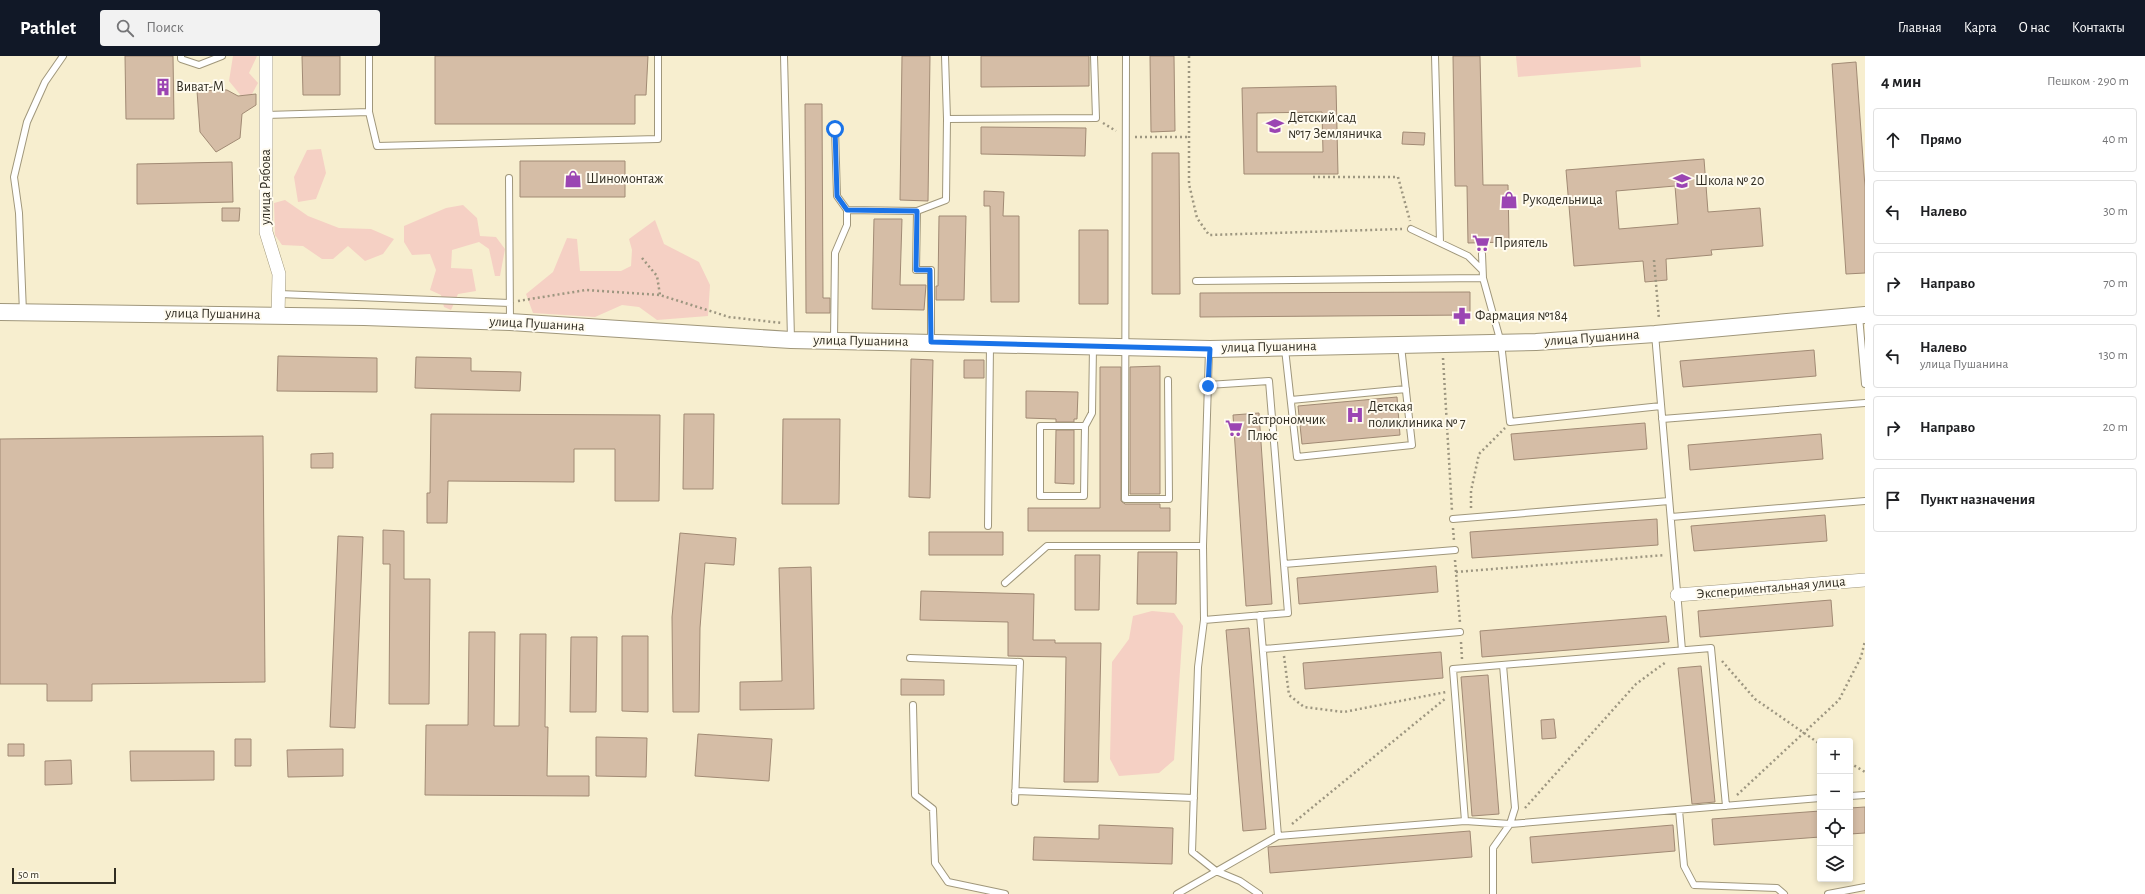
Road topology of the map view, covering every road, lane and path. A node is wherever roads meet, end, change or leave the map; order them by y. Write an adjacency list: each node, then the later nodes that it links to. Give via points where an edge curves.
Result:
1 (63, 56): 36 (lane, via 45,82 27,122 14,177 19,213)
2 (181, 56): 3 (lane, via 181,59 199,65)
3 (222, 56)
4 (266, 56): 14 (street, улица Рябова)
5 (369, 56): 13 (lane)
6 (658, 56): 13 (lane, via 658,139 378,146)
7 (784, 56): 40 (lane)
8 (945, 56): 16 (lane)
9 (1094, 56): 15 (lane)
10 (1126, 56): 19 (lane)
11 (1188, 56): 18 (path)
12 (1435, 56): 25 (lane)
13 (369, 112): 14 (lane)
14 (266, 115): 32 (street, улица Рябова, via 266,232 279,274)
15 (1096, 118): 16 (lane); 19 (path)
16 (947, 119): 23 (lane, via 946,200)
17 (835, 129): 22 (lane, via 837,196)
18 (1189, 137): 19 (path); 24 (path, via 1189,184 1196,218 1209,236)
19 (1126, 138): 50 (lane)
20 (1313, 177): 24 (path, via 1398,176)
21 (509, 178): 34 (lane)
22 (847, 210): 23 (lane); 43 (lane, via 847,225 835,253)
23 (917, 211): 44 (lane, via 916,270 930,270)
24 (1412, 228): 25 (lane)
25 (1440, 242): 29 (lane, via 1468,256)
26 (1482, 254): 29 (lane)
27 (642, 258): 33 (path, via 657,276)
28 (1654, 260): 41 (path, via 1660,315)
29 (1482, 270): 30 (lane)
30 (1483, 278): 31 (lane); 45 (lane)
31 (1196, 282)
32 (279, 294): 34 (lane); 37 (street, улица Рябова)
33 (660, 295): 34 (path, via 586,290); 40 (path, via 729,316)
34 (510, 303): 39 (lane)
35 (0, 312): 36 (street, улица Пушанина)
36 (22, 312): 37 (street, улица Пушанина)
37 (278, 315): 39 (street, улица Пушанина)
38 (1862, 316): 41 (street, улица Пушанина); 54 (lane)
39 (510, 322): 42 (street, улица Пушанина)
40 (791, 324): 42 (lane)
41 (1655, 334): 45 (street, улица Пушанина); 59 (lane)
42 (791, 340): 43 (street, улица Пушанина)
43 (834, 341): 44 (street, улица Пушанина)
44 (931, 342): 46 (street, улица Пушанина)
45 (1501, 342): 48 (street, улица Пушанина); 61 (lane)
46 (990, 344): 49 (street, улица Пушанина); 68 (lane)
47 (1401, 344): 48 (street, улица Пушанина); 51 (street, улица Пушанина); 56 (lane)
48 (1442, 344): 67 (path)
49 (1093, 346): 50 (street, улица Пушанина); 62 (lane, via 1092,413)
50 (1124, 346): 52 (street, улица Пушанина); 53 (lane, via 1125,500 1169,499)
51 (1285, 347): 52 (street, улица Пушанина); 57 (lane)
52 (1210, 349): 55 (lane)
53 (1168, 380)
54 (1865, 384)
55 (1208, 386): 69 (lane); 72 (lane, via 1269,381)
56 (1406, 389): 57 (lane); 57 (lane, via 1412,445 1297,458)
57 (1291, 400)
58 (1865, 403): 60 (lane)
59 (1661, 406): 60 (lane); 61 (lane)
60 (1662, 419): 63 (lane)
61 (1510, 422): 66 (path, via 1479,454 1471,491)
62 (1085, 426): 62 (lane, via 1084,496 1040,496 1040,426)
63 (1669, 501): 65 (lane); 66 (lane)
64 (1865, 501): 65 (lane)
65 (1670, 517): 71 (lane)
66 (1470, 518): 67 (lane)
67 (1453, 519): 70 (path)
68 (988, 526)
69 (1203, 546): 75 (lane, via 1047,546); 78 (lane)
70 (1455, 550): 72 (lane); 73 (path)
71 (1674, 554): 73 (path); 76 (lane)
72 (1284, 564): 77 (lane, via 1288,613)
73 (1456, 572): 79 (path)
74 (1865, 580): 76 (street, Экспериментальная улица)
75 (1004, 583)
76 (1677, 595): 84 (lane)
77 (1260, 615): 78 (lane); 83 (lane)
78 (1204, 620): 97 (lane, via 1198,667)
79 (1460, 632): 81 (lane); 87 (path)
80 (1865, 641): 90 (path, via 1861,657 1839,700)
81 (1282, 647): 83 (lane); 88 (path, via 1289,695 1304,707 1344,712)
82 (1711, 648): 84 (lane); 90 (path, via 1755,699); 100 (lane)
83 (1263, 649): 104 (lane)
84 (1682, 650): 86 (lane); 103 (path, via 1636,684)
85 (910, 658): 94 (lane, via 1020,662)
86 (1503, 665): 87 (lane); 103 (lane, via 1515,808)
87 (1463, 668): 88 (lane, via 1453,669)
88 (1455, 691): 102 (lane); 104 (path)
89 (914, 705): 107 (lane, via 915,795 933,810 935,863 948,882)
90 (1802, 734): 91 (path); 100 (path)
91 (1817, 742)
92 (1853, 765): 93 (path)
93 (1865, 772)
94 (1015, 791): 97 (lane); 99 (lane)
95 (1865, 795): 96 (lane)
96 (1853, 796)
97 (1194, 798): 105 (lane, via 1192,852)
98 (1817, 798): 100 (lane)
99 (1015, 802)
100 (1726, 806): 101 (lane)
101 (1679, 810): 103 (lane); 111 (lane, via 1684,866 1694,885 1777,888)
102 (1465, 821): 103 (lane); 104 (lane)
103 (1510, 824): 110 (lane, via 1493,848)
104 (1278, 836): 105 (lane)
105 (1216, 870): 108 (lane); 109 (lane, via 1240,880)
106 (1865, 887): 112 (lane)
107 (1005, 894)
108 (1177, 894)
109 (1259, 894)
110 (1492, 894)
111 (1784, 894)
112 (1828, 894)

